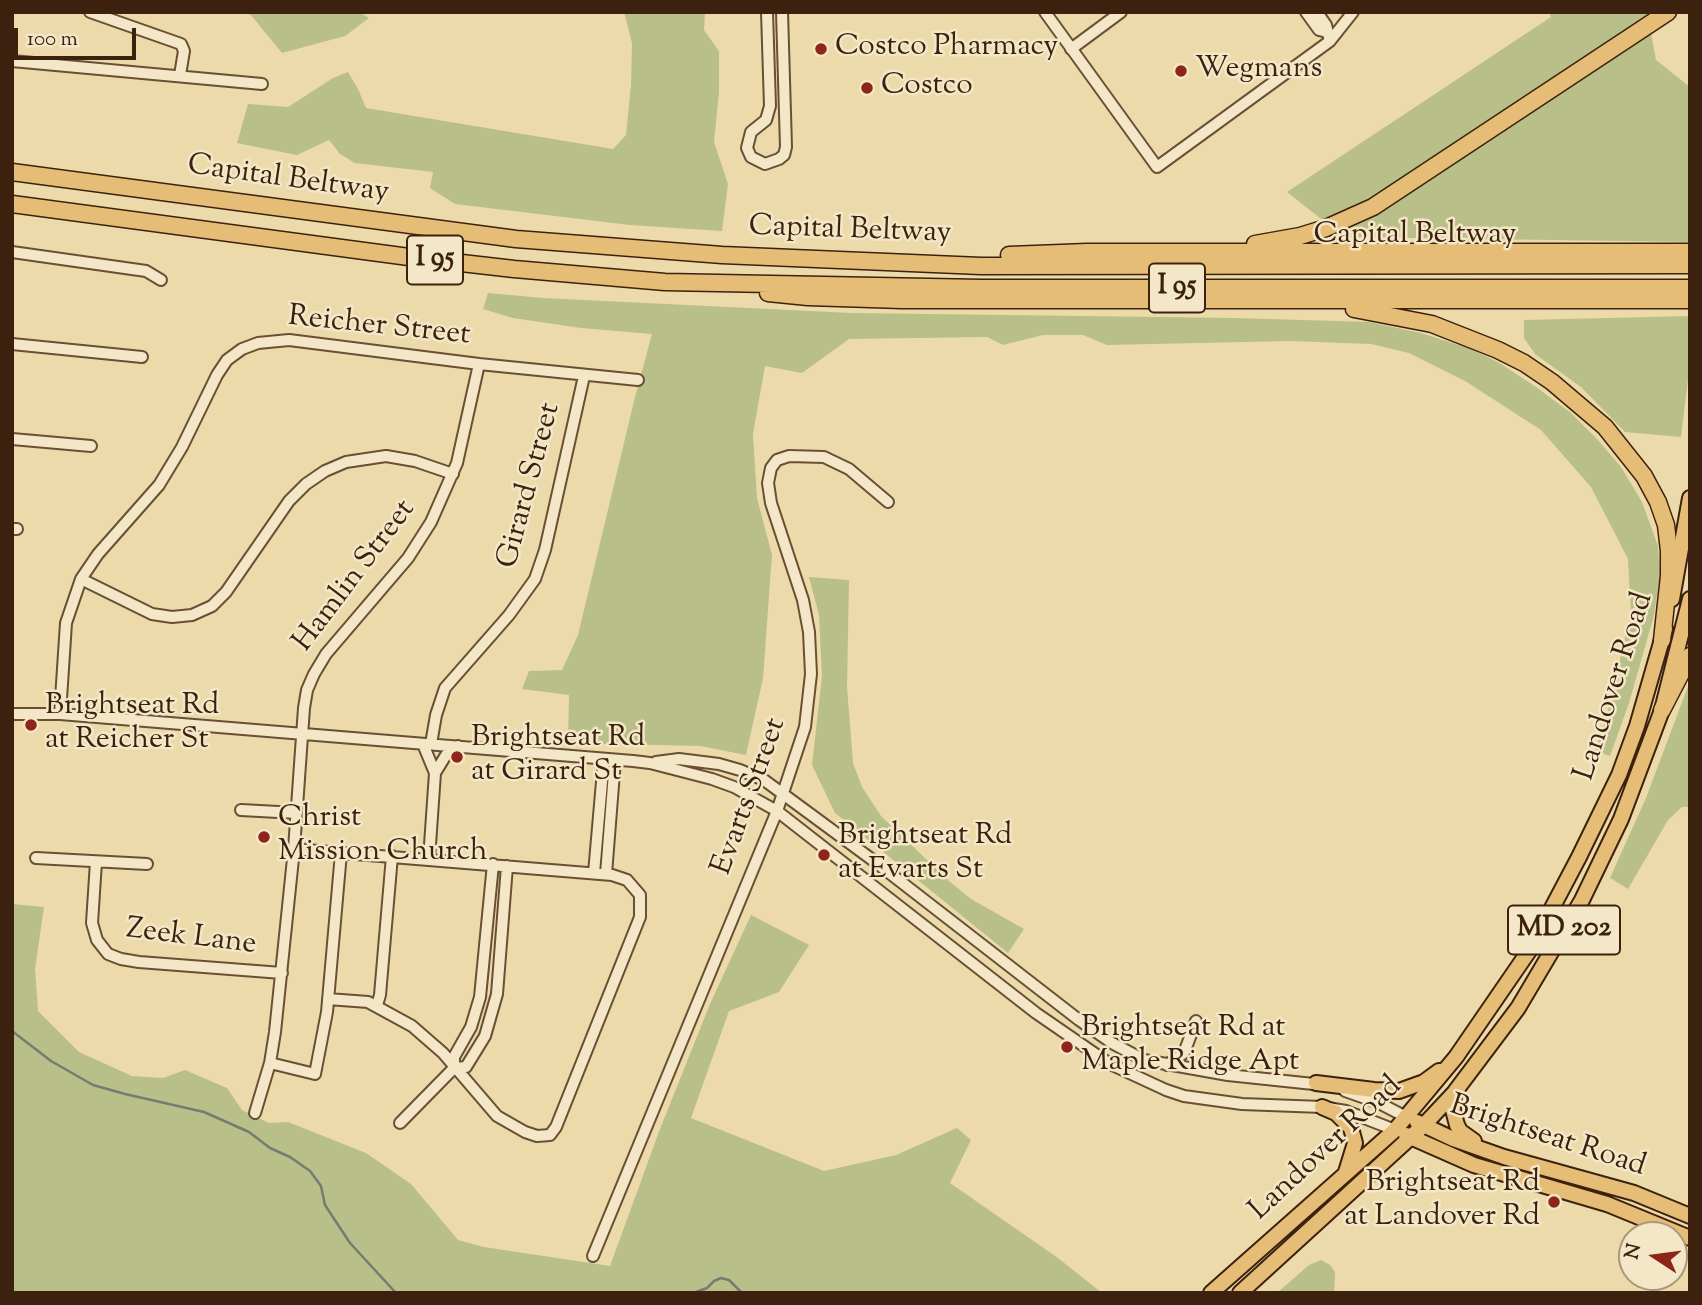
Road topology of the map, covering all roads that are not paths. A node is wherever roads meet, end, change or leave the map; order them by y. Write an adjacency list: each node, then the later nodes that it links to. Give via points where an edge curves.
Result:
1 (90, 12): 15 (street, via 181,44)
2 (767, 12): 3 (street, via 770,106 766,120 751,132 747,148 751,157 765,164 784,155 786,147)
3 (782, 12)
4 (1045, 12): 13 (street)
5 (1121, 12): 13 (street)
6 (1306, 12): 12 (street)
7 (1317, 12): 12 (street)
8 (1353, 12): 12 (street)
9 (1668, 12): 11 (highway)
10 (1673, 12): 11 (highway)
11 (1638, 33): 20 (highway, via 1425,174 1350,218 1276,241)
12 (1329, 37): 13 (street, via 1157,167)
13 (1071, 48)
14 (12, 61): 15 (street)
15 (180, 75): 16 (street)
16 (262, 84)
17 (12, 172): 22 (highway, Capital Beltway / I 95, via 516,239 722,255)
18 (12, 204): 25 (highway, Capital Beltway / I 95, via 461,263)
19 (12, 252): 24 (street, via 139,270)
20 (1197, 252): 21 (highway); 22 (highway)
21 (1690, 252)
22 (888, 260): 23 (highway, Capital Beltway / I 95, via 981,266)
23 (1690, 265)
24 (161, 280)
25 (665, 282): 26 (highway, Capital Beltway / I 95, via 982,288); 27 (highway, via 808,297)
26 (1690, 288)
27 (1282, 300): 28 (highway); 41 (highway, via 1372,310 1442,328 1524,363 1583,406 1628,453 1662,514 1669,551)
28 (1690, 300)
29 (12, 344): 30 (street)
30 (142, 356)
31 (479, 364): 32 (street, Reicher Street); 36 (street, Hamlin Street); 39 (street, Reicher Street, via 289,340 242,349 217,375 159,485)
32 (584, 376): 33 (street, Reicher Street); 47 (street, Girard Street, via 535,579 445,688)
33 (638, 380)
34 (12, 439): 35 (street)
35 (91, 446)
36 (453, 474): 39 (street, via 386,456 346,462 325,471 289,500 226,592 212,606 192,615 152,614); 46 (street, Hamlin Street, via 415,549 318,666 307,690)
37 (1690, 498): 41 (main road, Landover Road / MD 202)
38 (888, 502): 52 (street, Evarts Street, via 849,469 824,457 782,457 769,473 771,503 803,600 811,659 805,727)
39 (81, 579): 45 (street, Reicher Street, via 66,623)
40 (1690, 599): 43 (main road, Landover Road / MD 202)
41 (1662, 640): 70 (main road, Landover Road / MD 202, via 1637,726 1605,806 1531,948)
42 (1690, 656): 43 (highway)
43 (1662, 710): 75 (main road, Landover Road / MD 202, via 1621,819 1582,900 1518,1008)
44 (12, 714): 45 (street, Brightseat Road)
45 (60, 714): 46 (street, Brightseat Road)
46 (302, 734): 47 (street, Brightseat Road); 55 (street, Hamlin Street)
47 (427, 744): 48 (street, Brightseat Road); 51 (street)
48 (458, 746): 49 (street, Brightseat Road); 51 (street)
49 (609, 759): 50 (street, Brightseat Road); 65 (street)
50 (650, 763): 52 (street, Brightseat Road, via 679,760 728,766 764,780); 54 (street, Brightseat Road, via 712,779)
51 (435, 773): 60 (street)
52 (783, 794): 54 (street, Evarts Street); 72 (street, Brightseat Road, via 1079,1020 1144,1060)
53 (241, 810): 55 (street)
54 (777, 811): 76 (street, Brightseat Road, via 1036,1013 1110,1064 1184,1096); 87 (street, Evarts Street)
55 (297, 813): 56 (street, Hamlin Street)
56 (294, 849): 57 (street); 66 (street, Hamlin Street)
57 (341, 853): 58 (street); 67 (street)
58 (392, 856): 60 (street); 68 (street)
59 (36, 858): 61 (street)
60 (429, 859): 63 (street)
61 (96, 862): 62 (street); 66 (street, Zeek Lane, via 92,923 108,954 139,962)
62 (147, 864)
63 (493, 864): 64 (street); 73 (street, via 480,997 471,1027 454,1056)
64 (507, 866): 65 (street); 73 (street, via 497,994 491,1017 472,1059 466,1067)
65 (600, 874): 73 (street, via 634,886 640,895 641,915 550,1135 525,1132 497,1116)
66 (282, 973): 71 (street, Hamlin Street)
67 (328, 999): 68 (street); 71 (street, via 315,1074)
68 (377, 1005): 73 (street, via 412,1026)
69 (1196, 1021): 72 (street, via 1184,1052)
70 (1456, 1057): 74 (main road, via 1423,1082 1399,1091); 78 (main road, Landover Road / MD 202)
71 (270, 1063): 77 (street, Hamlin Street)
72 (1167, 1065): 74 (street, Brightseat Road)
73 (454, 1068): 79 (street)
74 (1316, 1083): 78 (street, Brightseat Road, via 1361,1096)
75 (1454, 1093): 80 (main road, Landover Road / MD 202); 83 (main road, via 1452,1110 1460,1131)
76 (1322, 1107): 81 (street, Brightseat Road, via 1360,1115); 84 (main road, via 1351,1128 1354,1151)
77 (255, 1113)
78 (1406, 1117): 80 (main road, Brightseat Road); 81 (main road, Landover Road / MD 202)
79 (400, 1123)
80 (1424, 1125): 82 (main road, Landover Road / MD 202); 83 (main road, Brightseat Road)
81 (1395, 1130): 82 (main road, Brightseat Road); 84 (main road, Landover Road / MD 202)
82 (1411, 1138): 86 (main road, Brightseat Road, via 1474,1166 1607,1204); 89 (main road, Landover Road / MD 202)
83 (1503, 1157): 85 (main road, Brightseat Road, via 1634,1193)
84 (1345, 1174): 88 (main road, Landover Road / MD 202)
85 (1690, 1216)
86 (1690, 1238)
87 (593, 1256)
88 (1211, 1293)
89 (1240, 1293)

